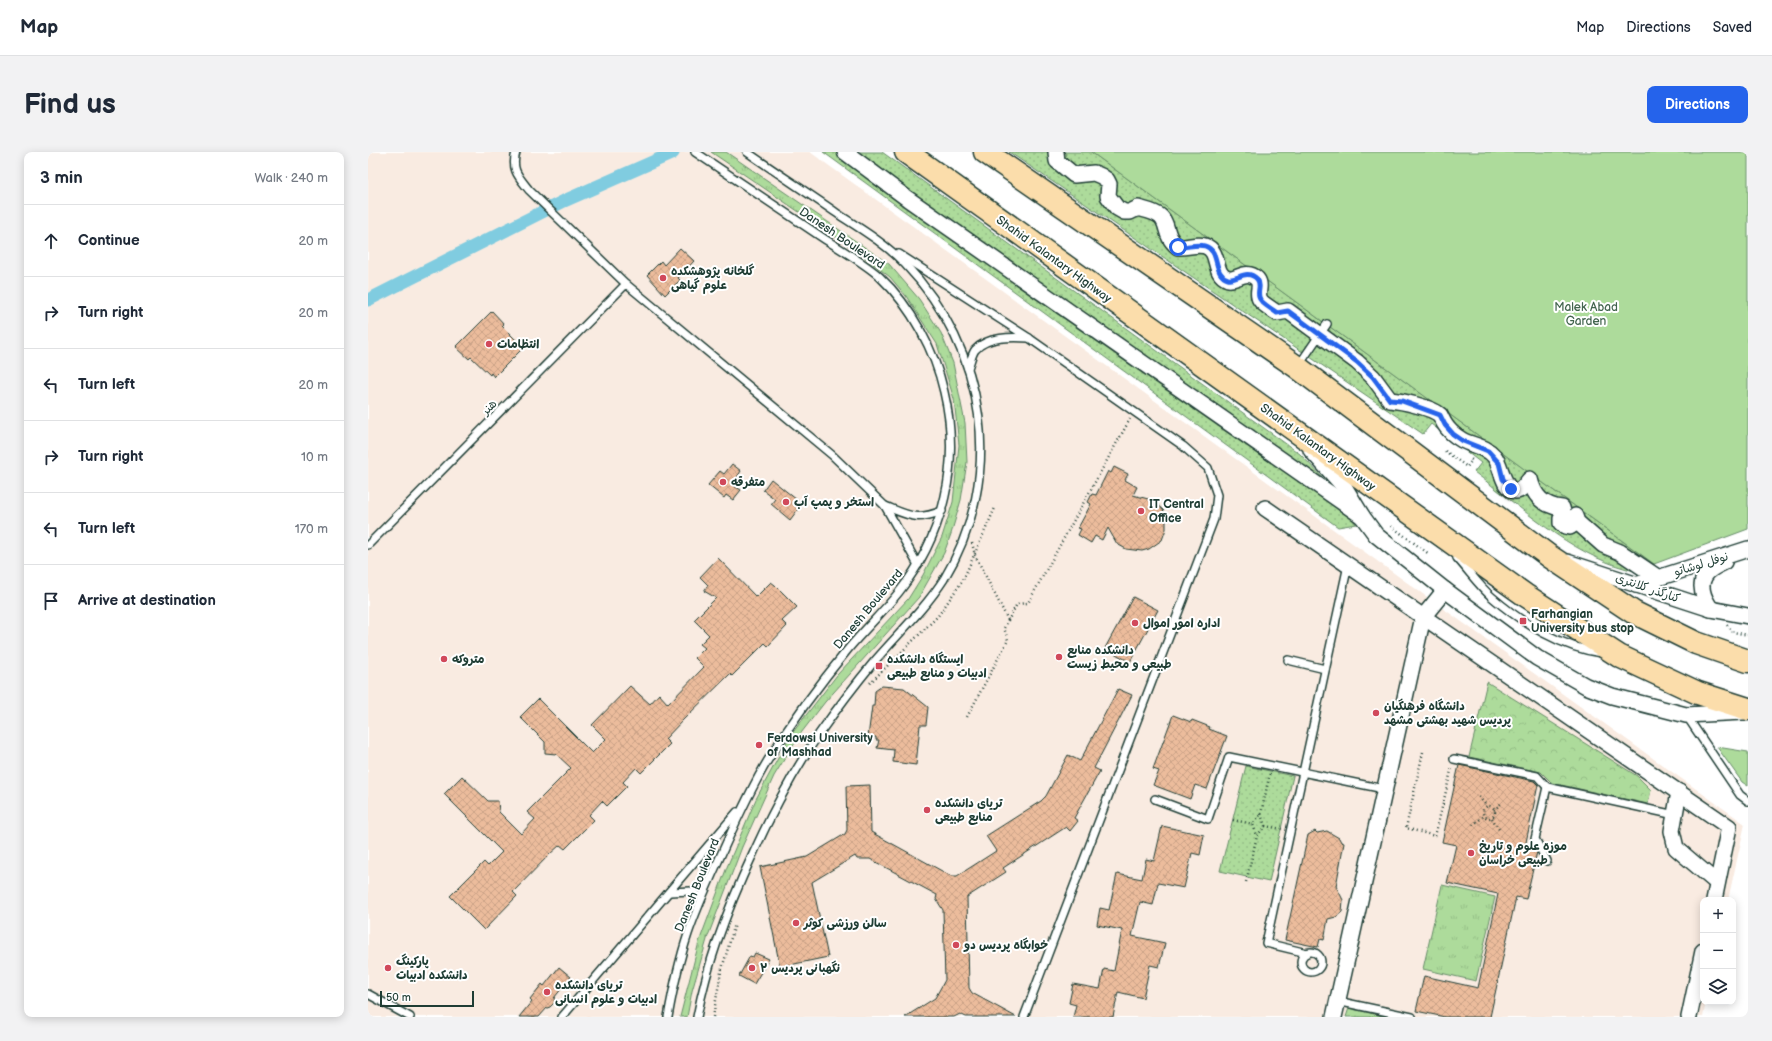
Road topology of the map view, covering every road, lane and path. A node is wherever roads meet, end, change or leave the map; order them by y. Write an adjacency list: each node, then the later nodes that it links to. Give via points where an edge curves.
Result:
1 (516, 152): 9 (lane, via 513,162 516,174 529,190)
2 (695, 152): 19 (lane, Danesh Boulevard, via 880,276 906,307 940,373 948,410 950,451)
3 (747, 152): 8 (lane, Danesh Boulevard)
4 (845, 152): 20 (street, via 914,204)
5 (906, 152): 15 (highway, Shahid Kalantary Highway)
6 (985, 152): 12 (highway)
7 (1056, 152): 10 (street, via 1058,161 1074,175 1094,172 1107,180 1108,196 1124,212 1138,208 1157,215 1162,218 1172,243 1178,247 1207,246 1213,252 1221,274 1228,279 1242,274 1250,275 1260,285 1260,300 1277,313 1288,311)
8 (871, 236): 11 (lane); 13 (lane, Danesh Boulevard, via 904,263 932,298 953,331)
9 (626, 284): 16 (lane, via 832,456); 23 (lane, هنر)
10 (1323, 329): 12 (lane); 30 (street, via 1373,377 1390,400 1402,401 1440,415 1453,434 1488,451 1499,463 1503,479 1511,489 1521,490 1530,479 1540,500 1562,508 1564,514 1561,523 1570,527 1576,519 1603,545 1620,552)
11 (1029, 338): 13 (lane, via 992,340 975,350); 14 (lane)
12 (1297, 367): 27 (highway)
13 (968, 368): 21 (lane, Danesh Boulevard, via 979,412 982,456 976,502)
14 (1134, 412): 36 (path, via 1028,603 1017,604); 85 (lane, via 1183,446 1208,468 1216,495 1214,519)
15 (1292, 429): 20 (street, via 1346,488); 41 (highway, Shahid Kalantary Highway, via 1525,595 1619,656 1698,693)
16 (885, 506): 19 (lane, via 910,516 925,517); 28 (lane)
17 (995, 508): 26 (path)
18 (1265, 508): 29 (street)
19 (942, 511): 28 (lane, Danesh Boulevard, via 934,534)
20 (1362, 516): 32 (street, via 1376,535)
21 (968, 525): 26 (path); 83 (lane, Danesh Boulevard, via 961,545 922,610 872,664 820,734 793,776 732,899 715,944)
22 (1391, 526): 25 (path)
23 (368, 545)
24 (1746, 550): 30 (street, نوفل لوشاتو); 33 (street, نوفل لوشاتو, via 1707,573 1702,585 1704,598)
25 (1429, 554)
26 (975, 555): 36 (path); 40 (path, via 963,580 938,616)
27 (1549, 556): 31 (street, کنارگذر کلانتری); 38 (highway, via 1634,612 1696,643)
28 (918, 565): 55 (lane, Danesh Boulevard, via 898,593 849,648 795,719)
29 (1348, 565): 35 (street); 39 (lane)
30 (1657, 577): 31 (street, نوفل لوشاتو)
31 (1636, 584): 33 (street, کنارگذر کلانتری)
32 (1445, 590): 35 (street); 42 (street, via 1537,658 1586,686 1612,696)
33 (1711, 609): 34 (street, کنارگذر کلانتری)
34 (1748, 616)
35 (1423, 617): 49 (street); 50 (street)
36 (1008, 620): 43 (path, via 1004,628 1008,640)
37 (1288, 660): 39 (lane)
38 (1748, 661)
39 (1325, 669): 47 (lane)
40 (865, 689)
41 (1748, 710): 42 (street)
42 (1686, 715): 53 (lane, via 1740,795)
43 (967, 716)
44 (1423, 752): 45 (path, via 1406,828 1435,836)
45 (1454, 759): 48 (lane, via 1537,776)
46 (1272, 765): 47 (lane); 52 (lane, via 1229,757 1208,819); 58 (path)
47 (1303, 771): 49 (lane); 66 (lane)
48 (1547, 787): 59 (lane); 69 (lane, via 1535,839)
49 (1384, 789): 79 (street)
50 (1679, 792): 59 (street); 71 (street, via 1729,827)
51 (1480, 797): 56 (path)
52 (1155, 799)
53 (1748, 801)
54 (1503, 802): 57 (path)
55 (743, 805): 72 (lane); 73 (lane, Danesh Boulevard)
56 (1487, 806): 57 (path); 60 (path, via 1483,810)
57 (1494, 810): 61 (path)
58 (1261, 814): 63 (path); 65 (path)
59 (1674, 815): 71 (street, via 1672,831 1676,848)
60 (1484, 816): 61 (path); 64 (path)
61 (1492, 818): 67 (path)
62 (1233, 820): 63 (path)
63 (1252, 824): 68 (path)
64 (1473, 825)
65 (1265, 826): 66 (path); 68 (path)
66 (1290, 831): 76 (lane, via 1266,943)
67 (1500, 831)
68 (1257, 836): 70 (path)
69 (1547, 861)
70 (1246, 882)
71 (1717, 883): 74 (street)
72 (670, 892): 73 (lane, via 691,891); 81 (lane)
73 (702, 897): 82 (lane, Danesh Boulevard, via 674,983)
74 (1715, 897)
75 (737, 919): 84 (path, via 721,972)
76 (1307, 953)
77 (1700, 965): 88 (street)
78 (368, 994): 80 (lane)
79 (1337, 1001): 86 (street); 87 (lane)
80 (408, 1017)
81 (562, 1017)
82 (668, 1017)
83 (697, 1017)
84 (713, 1017)
85 (1024, 1017)
86 (1334, 1017)
87 (1412, 1017)
88 (1689, 1017)

